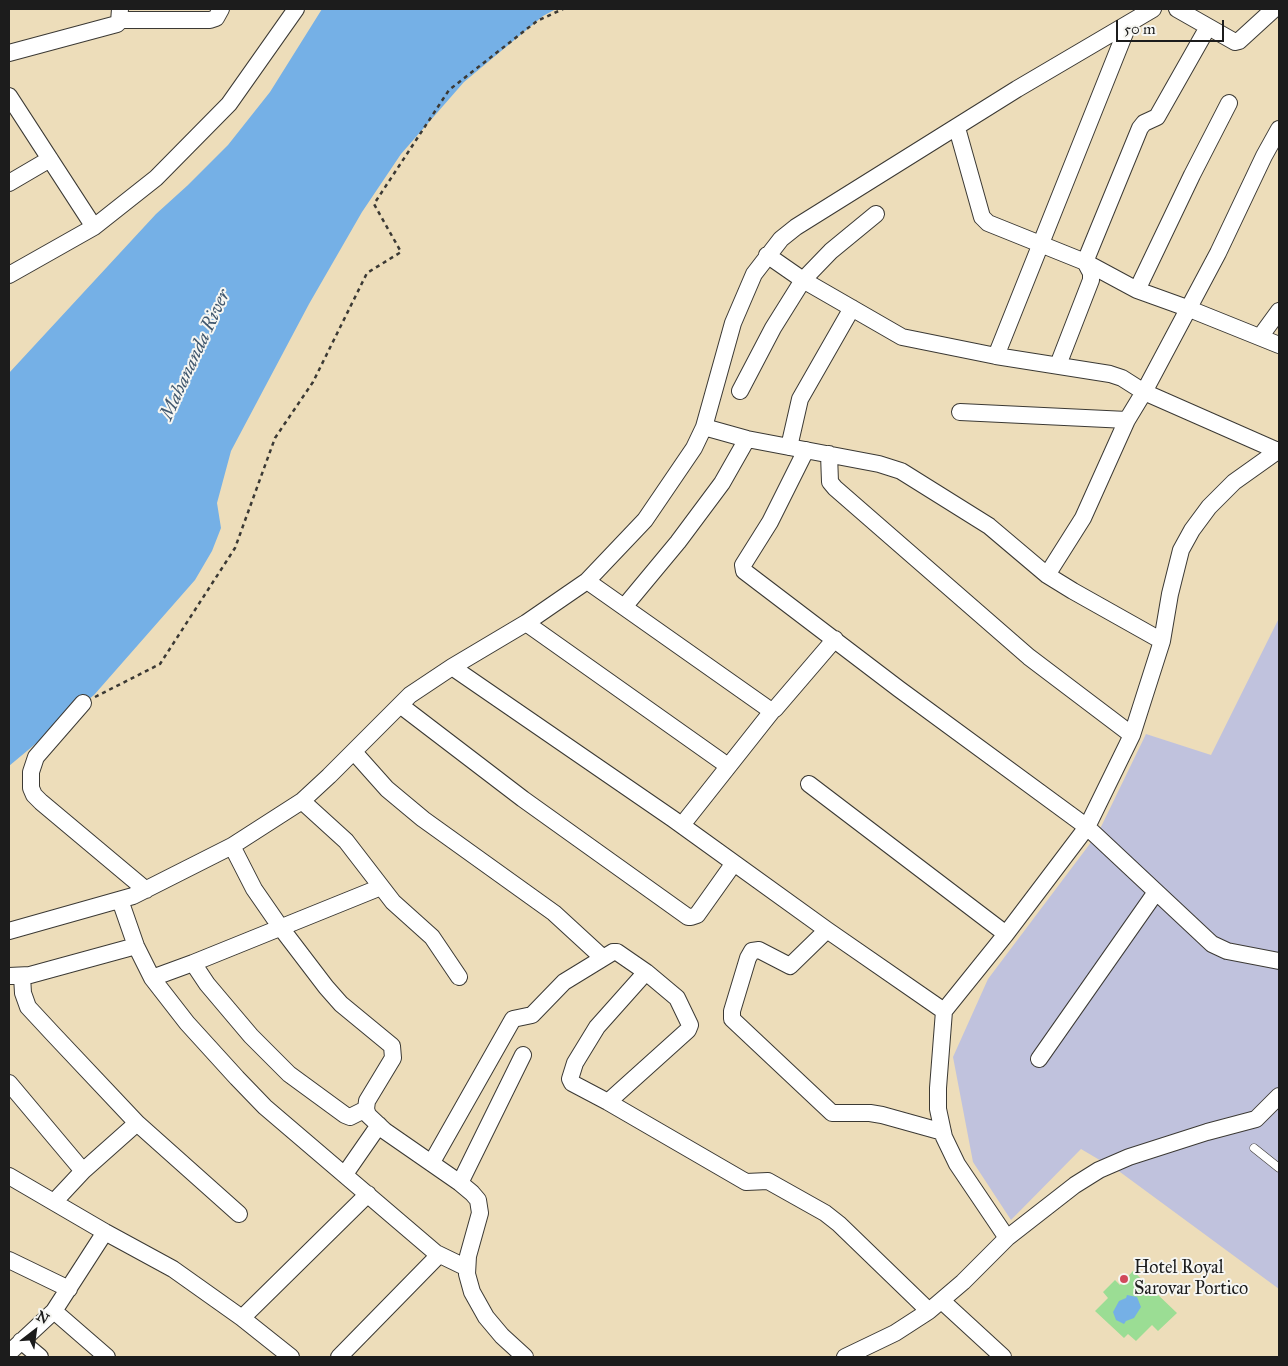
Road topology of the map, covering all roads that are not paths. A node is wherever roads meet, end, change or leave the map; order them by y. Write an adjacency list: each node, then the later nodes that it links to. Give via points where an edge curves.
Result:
1 (221, 9): 6 (street, via 216,18 210,20)
2 (296, 9): 17 (street, via 229,104 156,178)
3 (1153, 9): 7 (street)
4 (1177, 9): 8 (street)
5 (1274, 9): 8 (street, via 1237,42)
6 (120, 14): 9 (street, via 117,24)
7 (1129, 23): 12 (street); 18 (street)
8 (1208, 27): 20 (street, via 1157,118 1140,128)
9 (9, 54)
10 (10, 100): 14 (street)
11 (1229, 103): 23 (street)
12 (957, 128): 18 (street, via 982,217 988,223); 19 (street, via 796,228)
13 (1279, 129): 25 (street)
14 (50, 159): 15 (street); 17 (street)
15 (9, 183)
16 (876, 214): 22 (street, via 831,251)
17 (94, 227): 21 (street)
18 (1041, 244): 20 (street); 29 (street)
19 (767, 255): 22 (street); 35 (street, via 754,274 733,323)
20 (1086, 262): 23 (street); 30 (street, via 1091,280)
21 (9, 274)
22 (803, 280): 24 (street); 31 (street)
23 (1137, 290): 25 (street)
24 (852, 308): 29 (street, via 902,337); 37 (street, via 800,399)
25 (1187, 308): 27 (street); 32 (street)
26 (1279, 311): 27 (street)
27 (1260, 337): 28 (street)
28 (1279, 345)
29 (996, 356): 30 (street)
30 (1058, 365): 32 (street, via 1116,376)
31 (740, 391)
32 (1144, 392): 34 (street); 39 (street)
33 (960, 412): 34 (street)
34 (1128, 420): 41 (street, via 1083,518)
35 (704, 427): 36 (street); 42 (street, via 694,448 645,520)
36 (747, 439): 37 (street); 43 (street, via 722,483)
37 (789, 446): 38 (street)
38 (806, 450): 40 (street); 45 (street, via 743,570)
39 (1279, 450): 46 (street, via 1234,482 1192,530 1181,550)
40 (829, 454): 41 (street, via 901,471 989,526); 51 (street, via 830,482 835,488 1029,657)
41 (1048, 575): 46 (street)
42 (587, 581): 43 (street); 44 (street)
43 (624, 608): 50 (street)
44 (526, 623): 47 (street); 53 (street)
45 (834, 639): 50 (street); 57 (street)
46 (1162, 641): 51 (street)
47 (452, 667): 49 (street); 56 (street)
48 (83, 703): 61 (street, via 36,757 31,788 40,802)
49 (400, 705): 52 (street); 59 (street, via 688,916 697,915)
50 (773, 710): 53 (street)
51 (1132, 735): 57 (street)
52 (354, 752): 55 (street); 69 (street, via 387,789 416,813 546,907)
53 (728, 766): 56 (street)
54 (809, 784): 67 (street)
55 (302, 801): 58 (street); 60 (street, via 346,841)
56 (682, 826): 59 (street)
57 (1087, 827): 62 (street); 67 (street)
58 (232, 846): 61 (street); 64 (street, via 254,889)
59 (734, 863): 65 (street)
60 (381, 887): 64 (street); 74 (street, via 432,937)
61 (146, 890): 63 (street)
62 (1156, 892): 70 (street, via 1217,948); 78 (street)
63 (120, 900): 66 (street); 68 (street)
64 (281, 928): 71 (street); 82 (street, via 341,1004 392,1046 393,1058 367,1101)
65 (827, 930): 76 (street); 85 (street, via 790,966 759,950 752,951 732,1019 832,1113 882,1115)
66 (9, 931)
67 (1006, 934): 76 (street)
68 (136, 946): 73 (street); 75 (street)
69 (603, 958): 72 (street, via 617,952); 87 (street, via 564,982 532,1015 513,1019)
70 (1279, 961)
71 (193, 963): 75 (street); 82 (street, via 251,1036 289,1074 345,1115 350,1117)
72 (646, 972): 81 (street, via 597,1027 571,1073 572,1084); 81 (street, via 677,998 690,1025)
73 (15, 976): 83 (street, via 28,1007)
74 (459, 977)
75 (152, 978): 90 (street, via 187,1023 265,1107)
76 (944, 1011): 85 (street, via 938,1088)
77 (523, 1055): 92 (street)
78 (1039, 1059)
79 (9, 1083): 89 (street)
80 (1279, 1096): 97 (street, via 1256,1119 1129,1157 1099,1170)
81 (608, 1102): 104 (street, via 746,1182 768,1181 824,1212)
82 (366, 1109): 84 (street)
83 (137, 1123): 89 (street); 95 (street)
84 (379, 1125): 87 (street); 90 (street)
85 (943, 1132): 97 (street, via 957,1164)
86 (1254, 1148): 88 (lane)
87 (432, 1162): 92 (street)
88 (1279, 1168)
89 (83, 1171): 94 (street)
90 (345, 1174): 93 (street)
91 (9, 1176): 94 (street)
92 (460, 1183): 100 (street, via 472,1193 480,1207)
93 (368, 1194): 98 (street); 105 (street)
94 (54, 1202): 96 (street)
95 (239, 1214)
96 (105, 1232): 101 (street); 105 (street, via 173,1269)
97 (1007, 1238): 102 (street)
98 (436, 1253): 100 (street); 112 (street, via 435,1258)
99 (9, 1260): 101 (street)
100 (467, 1268): 113 (street, via 472,1292 486,1317)
101 (69, 1289): 103 (street)
102 (942, 1301): 104 (street); 115 (street)
103 (54, 1311): 106 (street); 110 (street)
104 (929, 1312): 108 (street)
105 (242, 1318): 111 (street)
106 (22, 1341): 107 (street); 109 (street)
107 (9, 1353)
108 (868, 1353): 114 (street)
109 (40, 1357)
110 (107, 1357)
111 (291, 1357)
112 (339, 1357)
113 (525, 1357)
114 (845, 1357)
115 (1003, 1357)

